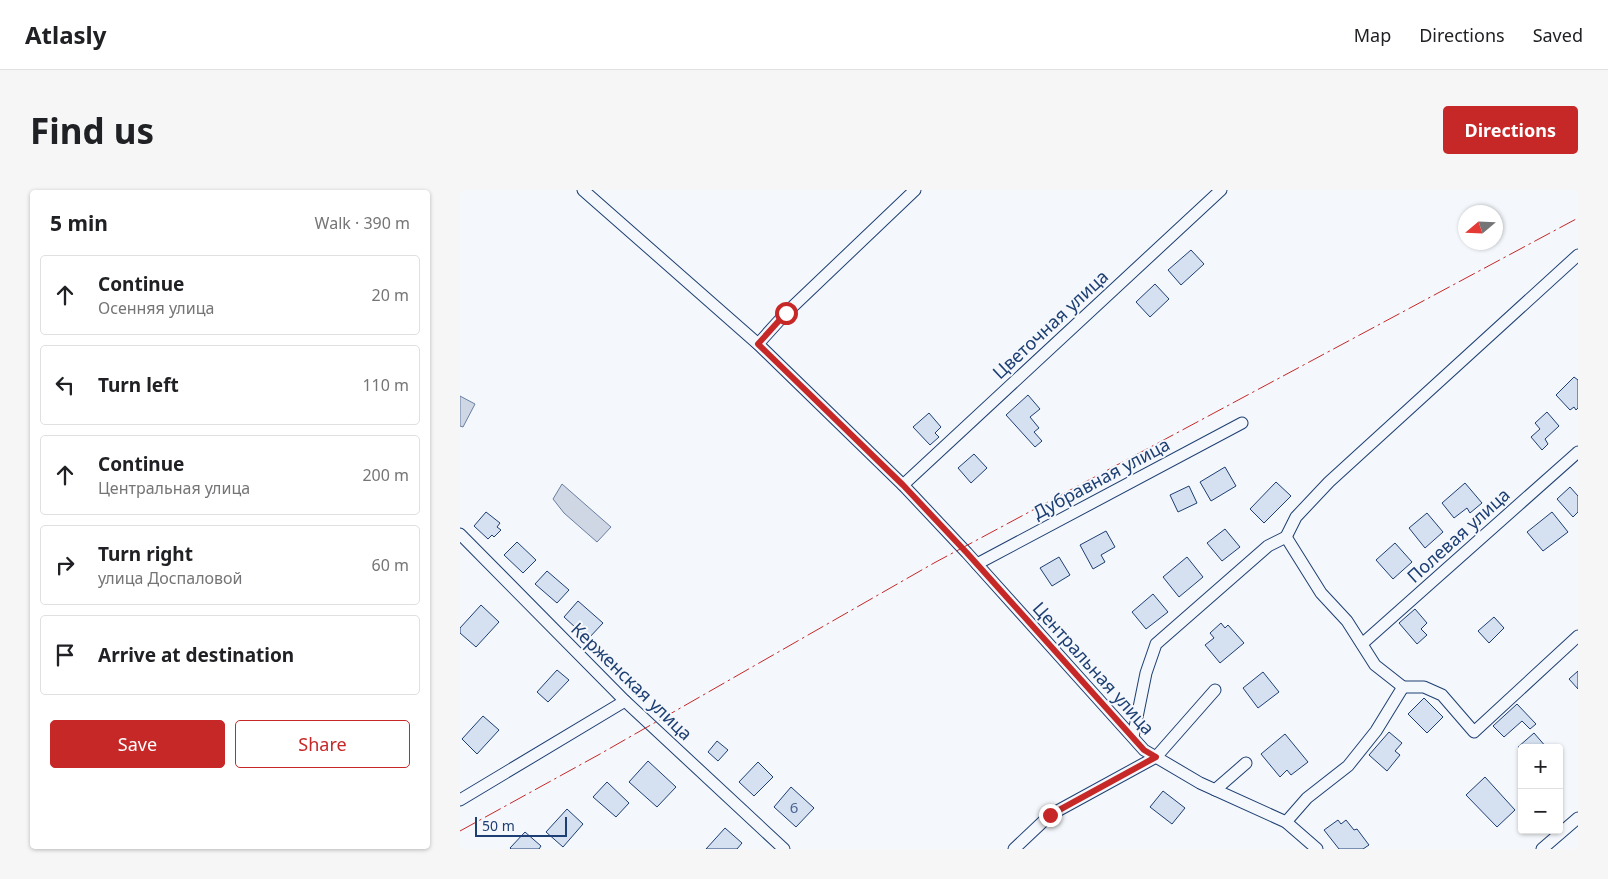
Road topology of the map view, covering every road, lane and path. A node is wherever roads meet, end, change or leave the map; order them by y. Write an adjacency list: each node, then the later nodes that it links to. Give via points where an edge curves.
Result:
1 (583, 190): 5 (street, Центральная улица)
2 (915, 190): 5 (street, via 786,313)
3 (1221, 190): 8 (street, Цветочная улица)
4 (1578, 255): 10 (street, via 1329,482 1296,517)
5 (758, 344): 8 (street, Центральная улица)
6 (1242, 423): 11 (street, Дубравная улица)
7 (1578, 452): 13 (street, Полевая улица)
8 (903, 485): 11 (street, Центральная улица)
9 (460, 534): 16 (street, Керженская улица)
10 (1286, 537): 13 (street, via 1321,593 1347,621); 17 (street, via 1268,546 1156,644 1146,673)
11 (977, 564): 17 (street, Центральная улица)
12 (1578, 636): 14 (street, via 1474,732 1442,695 1424,687)
13 (1362, 644): 14 (street, via 1375,665)
14 (1403, 687): 23 (street, via 1376,731 1348,766 1307,798)
15 (1215, 690): 18 (street)
16 (625, 701): 21 (street); 24 (street, Керженская улица)
17 (1133, 737): 18 (street, Центральная улица, via 1144,750)
18 (1156, 757): 20 (street, Центральная улица); 25 (street, via 1050,815)
19 (1246, 763): 20 (street)
20 (1215, 790): 23 (street, Центральная улица)
21 (460, 800)
22 (1578, 818): 27 (street)
23 (1286, 822): 26 (street, Центральная улица)
24 (784, 849)
25 (1014, 849)
26 (1317, 849)
27 (1542, 849)

